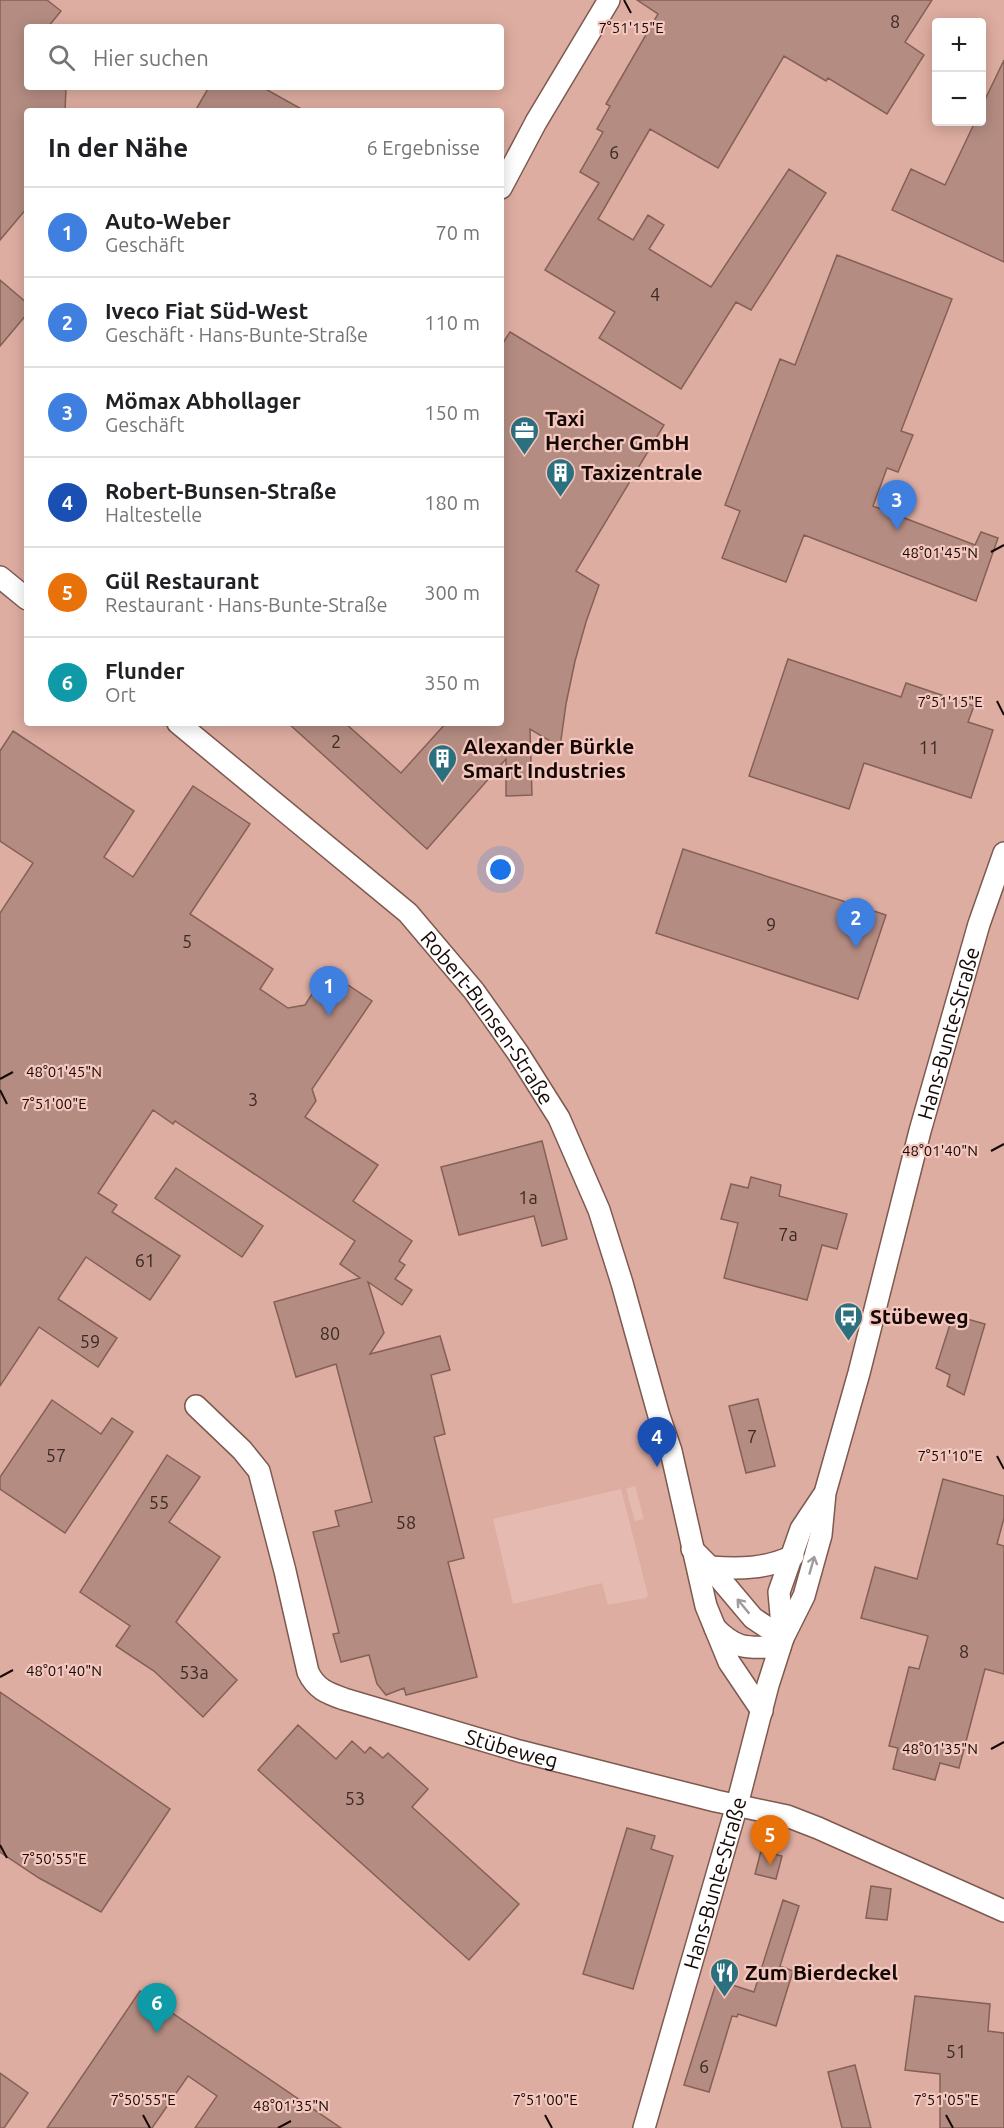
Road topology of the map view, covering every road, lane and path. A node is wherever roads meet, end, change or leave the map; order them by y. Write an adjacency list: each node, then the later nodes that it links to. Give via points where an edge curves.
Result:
1 (609, 0): 2 (street)
2 (504, 182)
3 (0, 577): 4 (street)
4 (24, 597)
5 (187, 726): 9 (street, Robert-Bunsen-Straße, via 408,914 474,991 558,1118 603,1221 671,1451)
6 (1004, 853): 8 (street, Hans-Bunte-Straße, via 979,924 920,1131)
7 (196, 1406): 15 (street, Stübeweg, via 259,1471 308,1672 322,1690 519,1750)
8 (825, 1493): 10 (street, Hans-Bunte-Straße, via 801,1529); 13 (street, Hans-Bunte-Straße, one-way to 8, via 804,1596 821,1535)
9 (692, 1549): 11 (street); 12 (street, Robert-Bunsen-Straße)
10 (793, 1556): 11 (street, via 759,1567); 13 (street, Hans-Bunte-Straße, via 780,1592)
11 (711, 1567): 13 (street, one-way to 11, via 753,1618)
12 (715, 1627): 13 (street, via 729,1641 746,1647); 14 (street, Robert-Bunsen-Straße, via 729,1662)
13 (782, 1642): 14 (street, Hans-Bunte-Straße)
14 (762, 1711): 15 (street, Hans-Bunte-Straße)
15 (737, 1805): 16 (street, Stübeweg, via 787,1816 818,1828); 17 (street, Hans-Bunte-Straße)
16 (1004, 1911)
17 (644, 2128)

